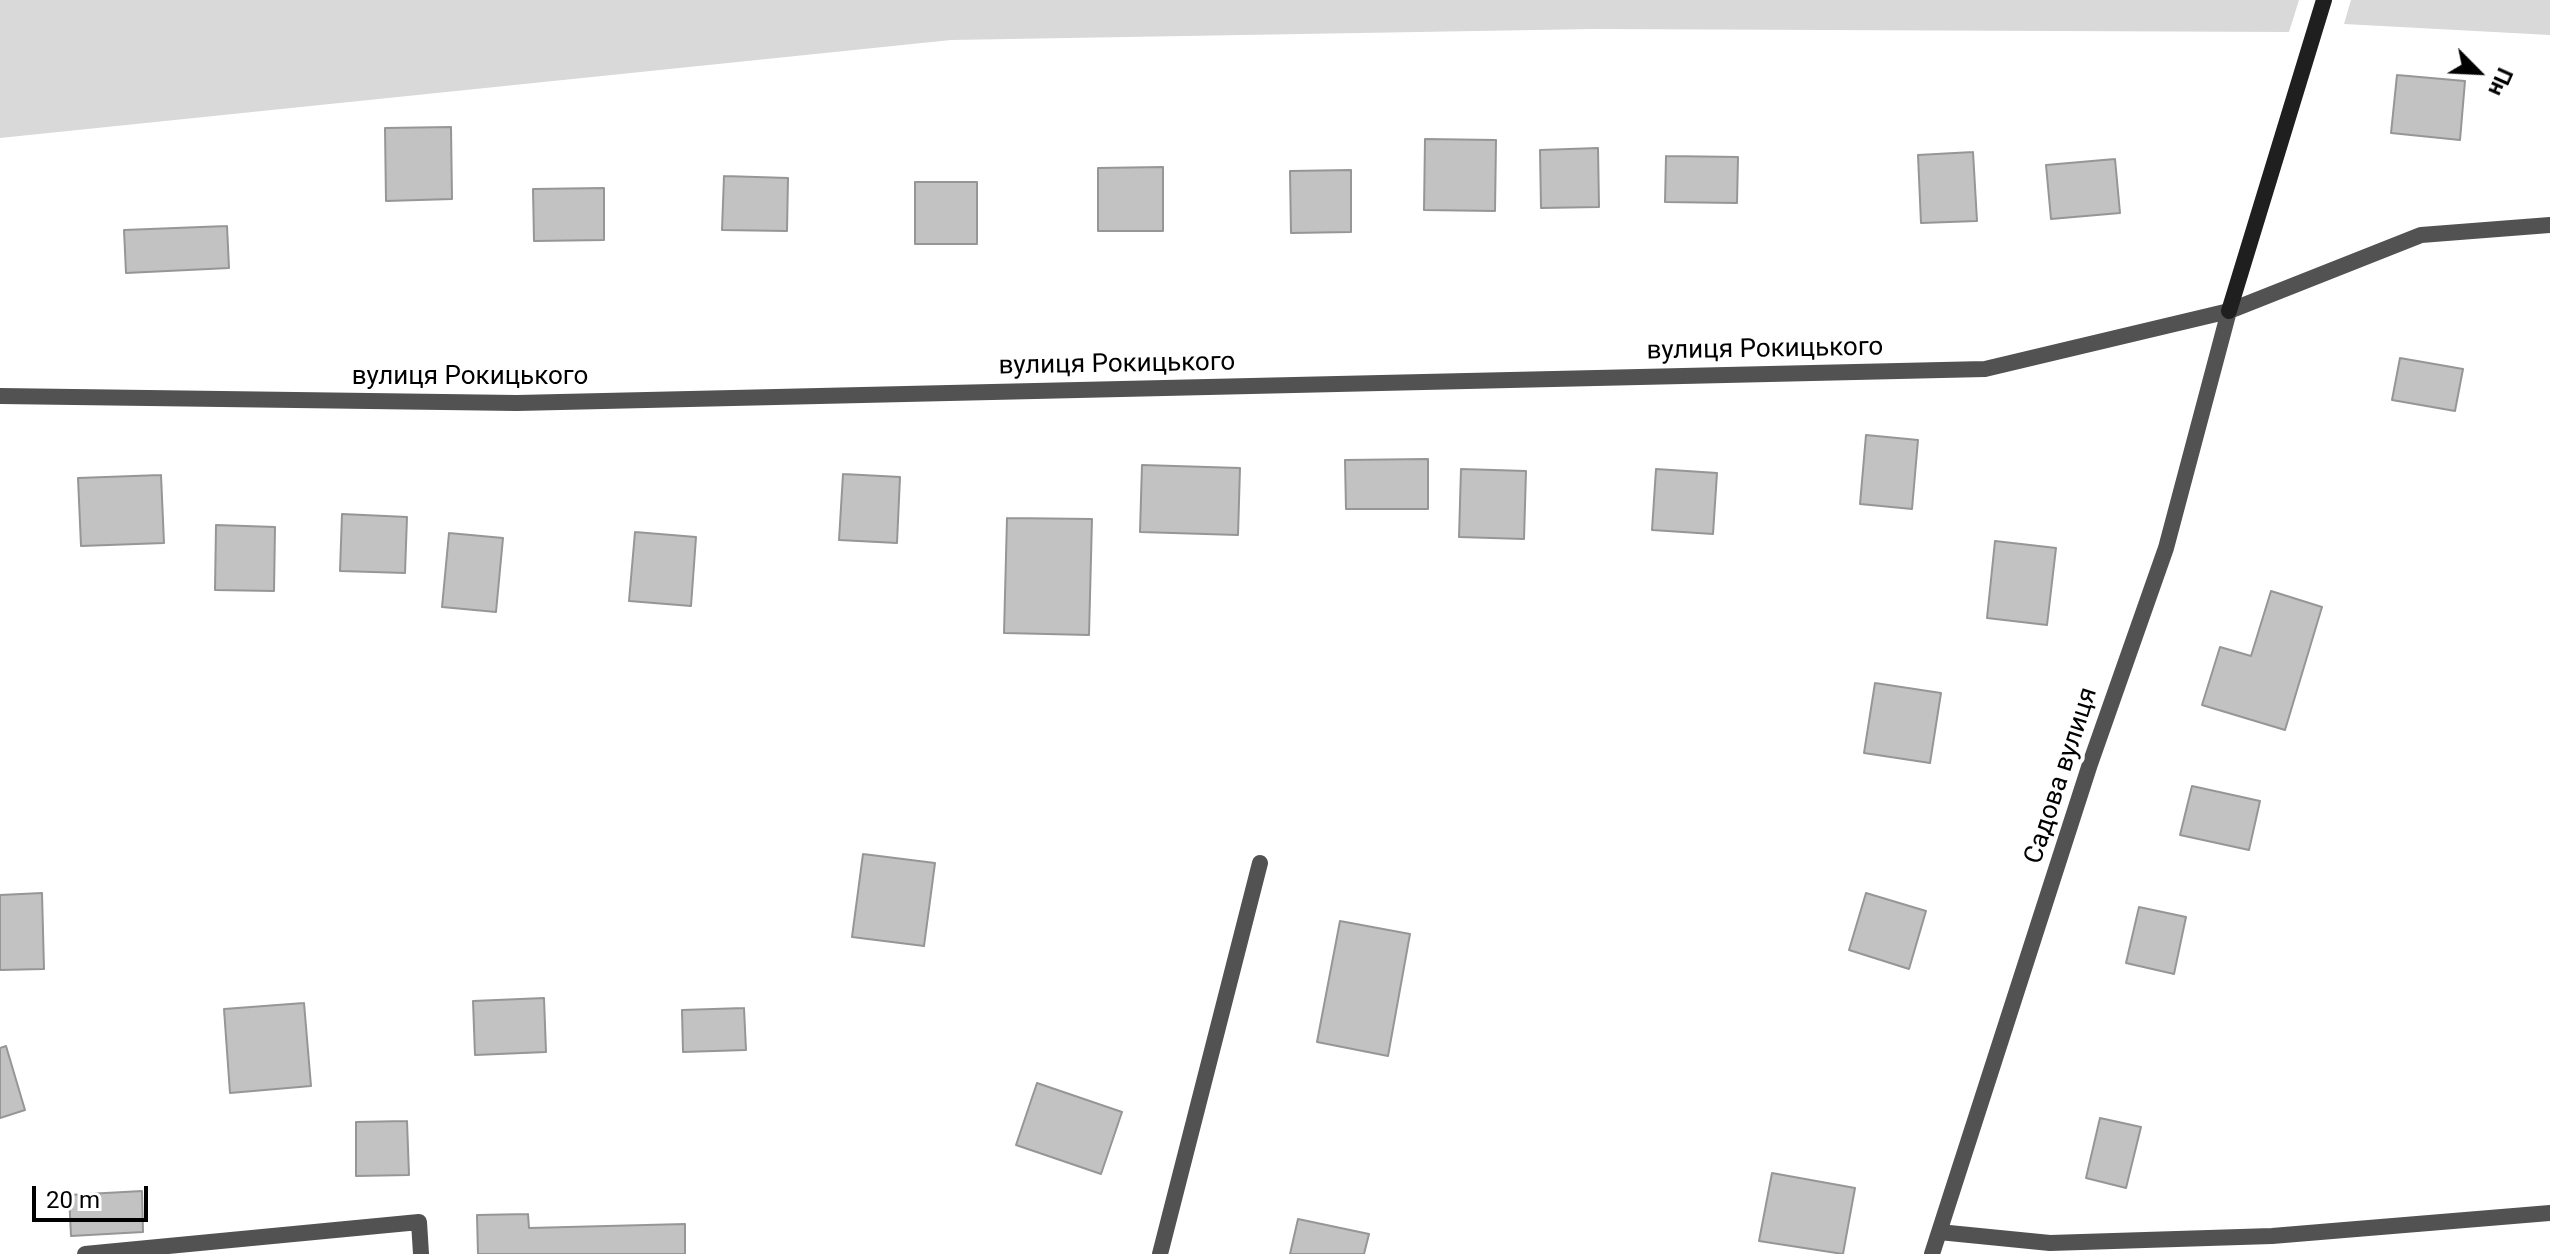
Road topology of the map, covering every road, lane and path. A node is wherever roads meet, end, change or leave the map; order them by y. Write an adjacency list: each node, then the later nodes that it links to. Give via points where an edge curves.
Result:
1 (2324, 0): 3 (street)
2 (2550, 225): 3 (street, вулиця Рокицького, via 2421,235)
3 (2229, 311): 4 (street, вулиця Рокицького, via 1985,369 517,403); 7 (street, Садова вулиця, via 2166,548 2090,764)
4 (0, 396)
5 (1260, 863): 10 (street)
6 (2550, 1213): 7 (street, via 2272,1236 2066,1243)
7 (1939, 1232): 11 (street, Садова вулиця)
8 (85, 1254): 9 (street, via 419,1222)
9 (421, 1254)
10 (1160, 1254)
11 (1932, 1254)

